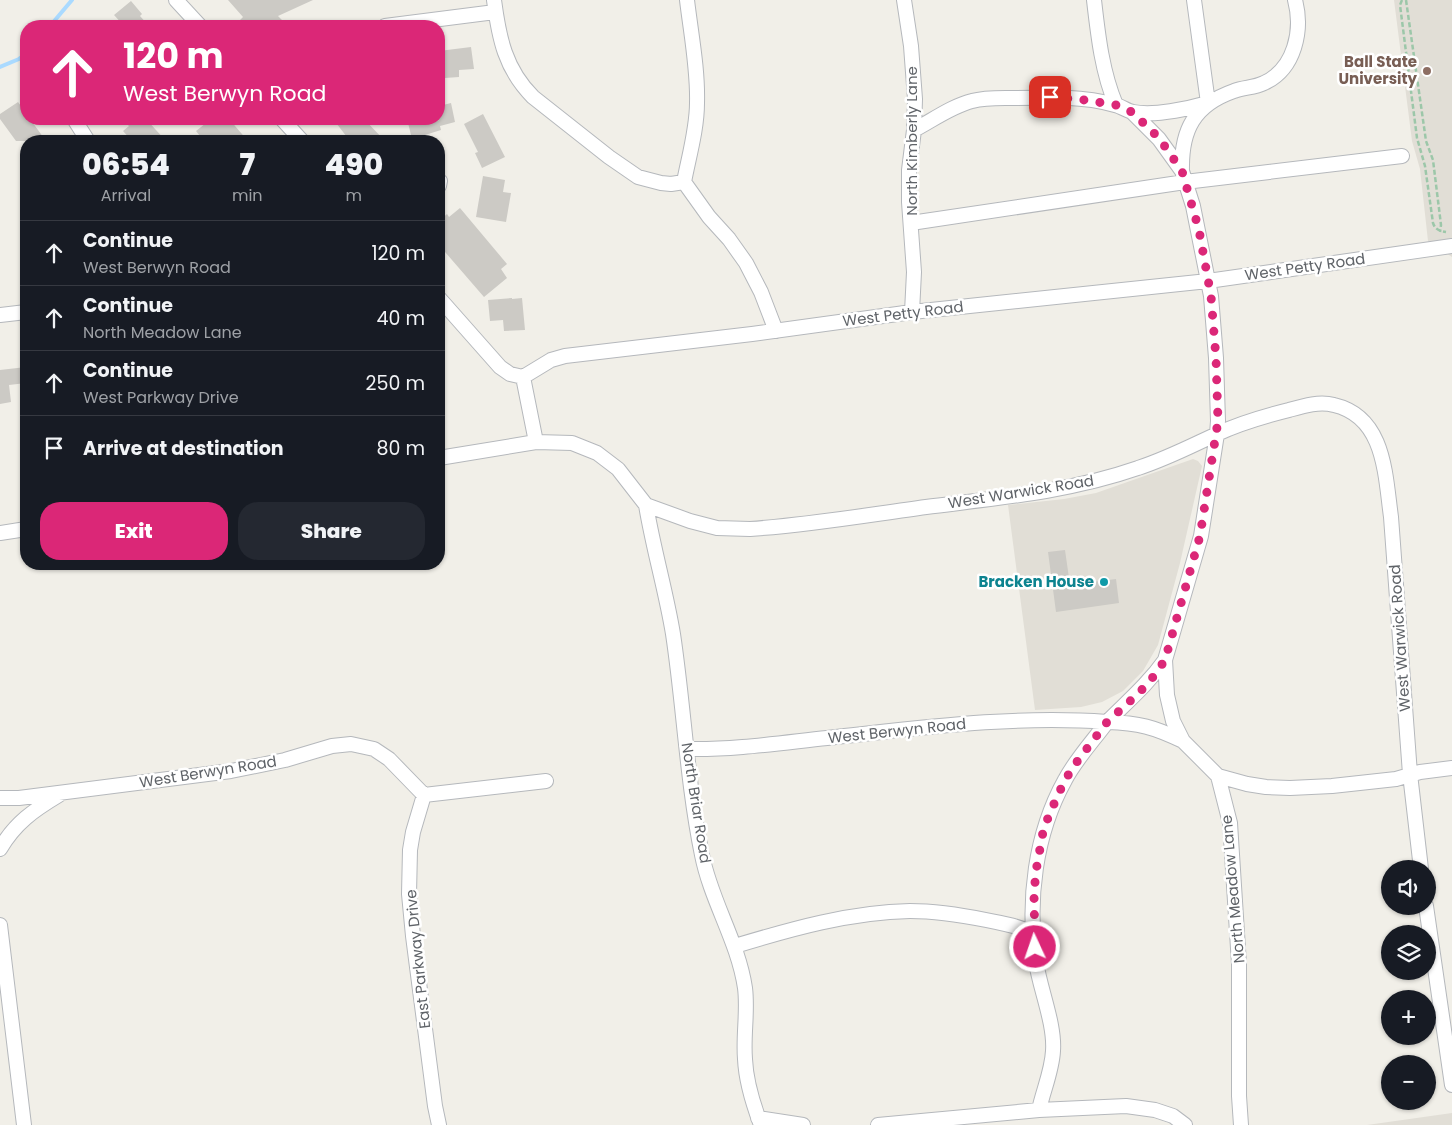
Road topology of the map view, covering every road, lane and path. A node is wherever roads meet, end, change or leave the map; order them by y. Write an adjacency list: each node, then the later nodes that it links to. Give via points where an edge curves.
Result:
1 (176, 0): 10 (street)
2 (687, 0): 20 (street, via 698,103)
3 (904, 0): 16 (street, North Kimberly Lane, via 913,66)
4 (1094, 0): 13 (street, via 1108,86)
5 (1194, 0): 12 (street)
6 (1295, 0): 12 (street, via 1299,28 1296,44 1280,72 1266,82)
7 (1402, 0): 8 (path, via 1400,5 1417,138 1425,166 1433,223 1440,232 1433,160 1426,141)
8 (1406, 0)
9 (495, 6): 11 (street); 20 (street, via 508,63 533,97 638,177 661,184)
10 (194, 20)
11 (418, 20)
12 (1208, 103): 14 (street, via 1170,111); 19 (street, via 1192,122 1184,141)
13 (1116, 105): 14 (street); 16 (street, via 1050,97 990,98 956,107)
14 (1132, 112): 19 (street, via 1159,138)
15 (287, 125): 17 (street)
16 (914, 130): 21 (street, North Kimberly Lane, via 909,170)
17 (297, 135)
18 (1402, 156): 19 (street)
19 (1184, 177): 21 (street); 23 (street, via 1199,230)
20 (684, 182): 28 (street, via 746,263)
21 (911, 223): 25 (street, North Kimberly Lane)
22 (1452, 246): 23 (street, West Petty Road)
23 (1208, 281): 25 (street, West Petty Road); 30 (street, via 1216,358)
24 (445, 305): 29 (street, via 500,367)
25 (912, 312): 28 (street, West Petty Road)
26 (20, 313): 27 (street)
27 (0, 315)
28 (776, 331): 29 (street, West Petty Road, via 565,356 551,360)
29 (523, 377): 31 (street)
30 (1217, 434): 33 (street, West Warwick Road, via 1138,468 1073,487 763,528 717,528); 36 (street, via 1200,536); 41 (street, West Warwick Road, via 1266,416 1320,403 1350,411 1369,426 1379,448 1391,517)
31 (536, 442): 32 (street); 33 (street, via 572,443 597,453 618,469)
32 (445, 457)
33 (646, 505): 39 (street, North Briar Road, via 673,634)
34 (20, 530): 35 (street)
35 (0, 533)
36 (1165, 660): 37 (street, via 1139,693); 38 (street, via 1169,708)
37 (1107, 722): 38 (street, West Berwyn Road, via 1143,725); 39 (street, West Berwyn Road, via 1043,719 974,723 735,748); 51 (street, via 1064,782 1043,832 1036,871)
38 (1183, 741): 42 (street)
39 (687, 749): 52 (street, North Briar Road, via 702,858)
40 (1452, 768): 41 (street)
41 (1410, 774): 42 (street, via 1332,786 1290,788 1246,784); 48 (street, West Warwick Road)
42 (1218, 776): 63 (street, North Meadow Lane, via 1230,823 1236,906)
43 (546, 781): 45 (street)
44 (62, 793): 45 (street, West Berwyn Road, via 232,771 351,744 374,750 389,760); 46 (street, West Berwyn Road); 47 (street, via 31,812 13,829)
45 (424, 795): 54 (street, East Parkway Drive, via 410,850 410,894)
46 (0, 798)
47 (0, 849)
48 (1420, 860)
49 (1427, 915): 53 (street)
50 (0, 925): 57 (street)
51 (1034, 932): 52 (street, via 956,914 910,911 866,915 789,930); 55 (street, via 1036,962 1054,1050)
52 (735, 946): 56 (street, North Briar Road, via 745,989 746,1076)
53 (1452, 1085)
54 (435, 1106): 58 (street); 59 (street, East Parkway Drive)
55 (1039, 1110): 61 (street); 62 (street, via 1126,1106 1155,1110 1173,1116)
56 (760, 1122): 60 (street)
57 (24, 1125)
58 (430, 1125)
59 (439, 1125)
60 (803, 1125)
61 (878, 1125)
62 (1185, 1125)
63 (1242, 1125)

